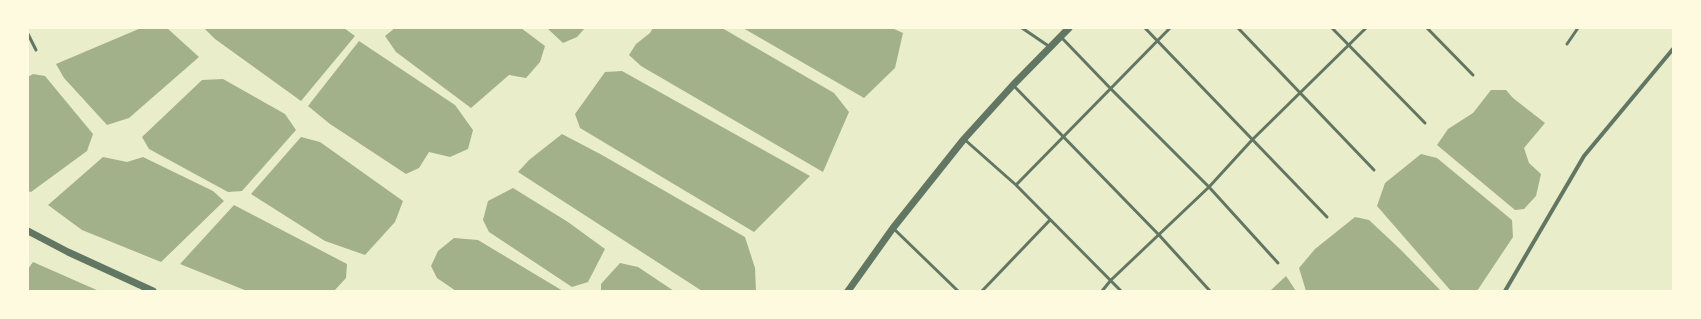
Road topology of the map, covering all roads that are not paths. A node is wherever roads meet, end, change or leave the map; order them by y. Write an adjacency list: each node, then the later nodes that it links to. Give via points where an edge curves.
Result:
1 (1022, 28): 15 (lane)
2 (1069, 28): 11 (street)
3 (1145, 28): 12 (lane)
4 (1170, 28): 12 (lane)
5 (1238, 28): 21 (lane)
6 (1332, 28): 14 (lane)
7 (1366, 28): 14 (lane)
8 (1427, 28): 18 (lane)
9 (1578, 28): 13 (lane)
10 (28, 34): 17 (lane)
11 (1061, 37): 15 (street); 20 (lane)
12 (1157, 40): 20 (lane); 25 (lane)
13 (1567, 44)
14 (1349, 45): 21 (lane); 22 (lane)
15 (1050, 47): 19 (street)
16 (1673, 49): 43 (street, via 1584,156)
17 (36, 50)
18 (1473, 75)
19 (1013, 85): 23 (lane); 24 (street)
20 (1111, 89): 23 (lane); 28 (lane)
21 (1300, 93): 25 (lane); 26 (lane)
22 (1425, 123)
23 (1064, 136): 27 (lane); 33 (lane)
24 (964, 139): 27 (lane); 31 (street)
25 (1252, 140): 28 (lane); 29 (lane)
26 (1374, 170)
27 (1016, 185): 30 (lane)
28 (1209, 187): 33 (lane); 34 (lane)
29 (1327, 217)
30 (1050, 220): 35 (lane); 39 (lane)
31 (893, 228): 37 (street); 38 (lane)
32 (28, 230): 36 (street, via 68,252)
33 (1159, 235): 35 (lane); 42 (lane)
34 (1278, 263)
35 (1111, 280): 40 (lane); 41 (lane)
36 (153, 291)
37 (848, 291)
38 (958, 291)
39 (982, 291)
40 (1102, 291)
41 (1121, 291)
42 (1210, 291)
43 (1505, 291)

